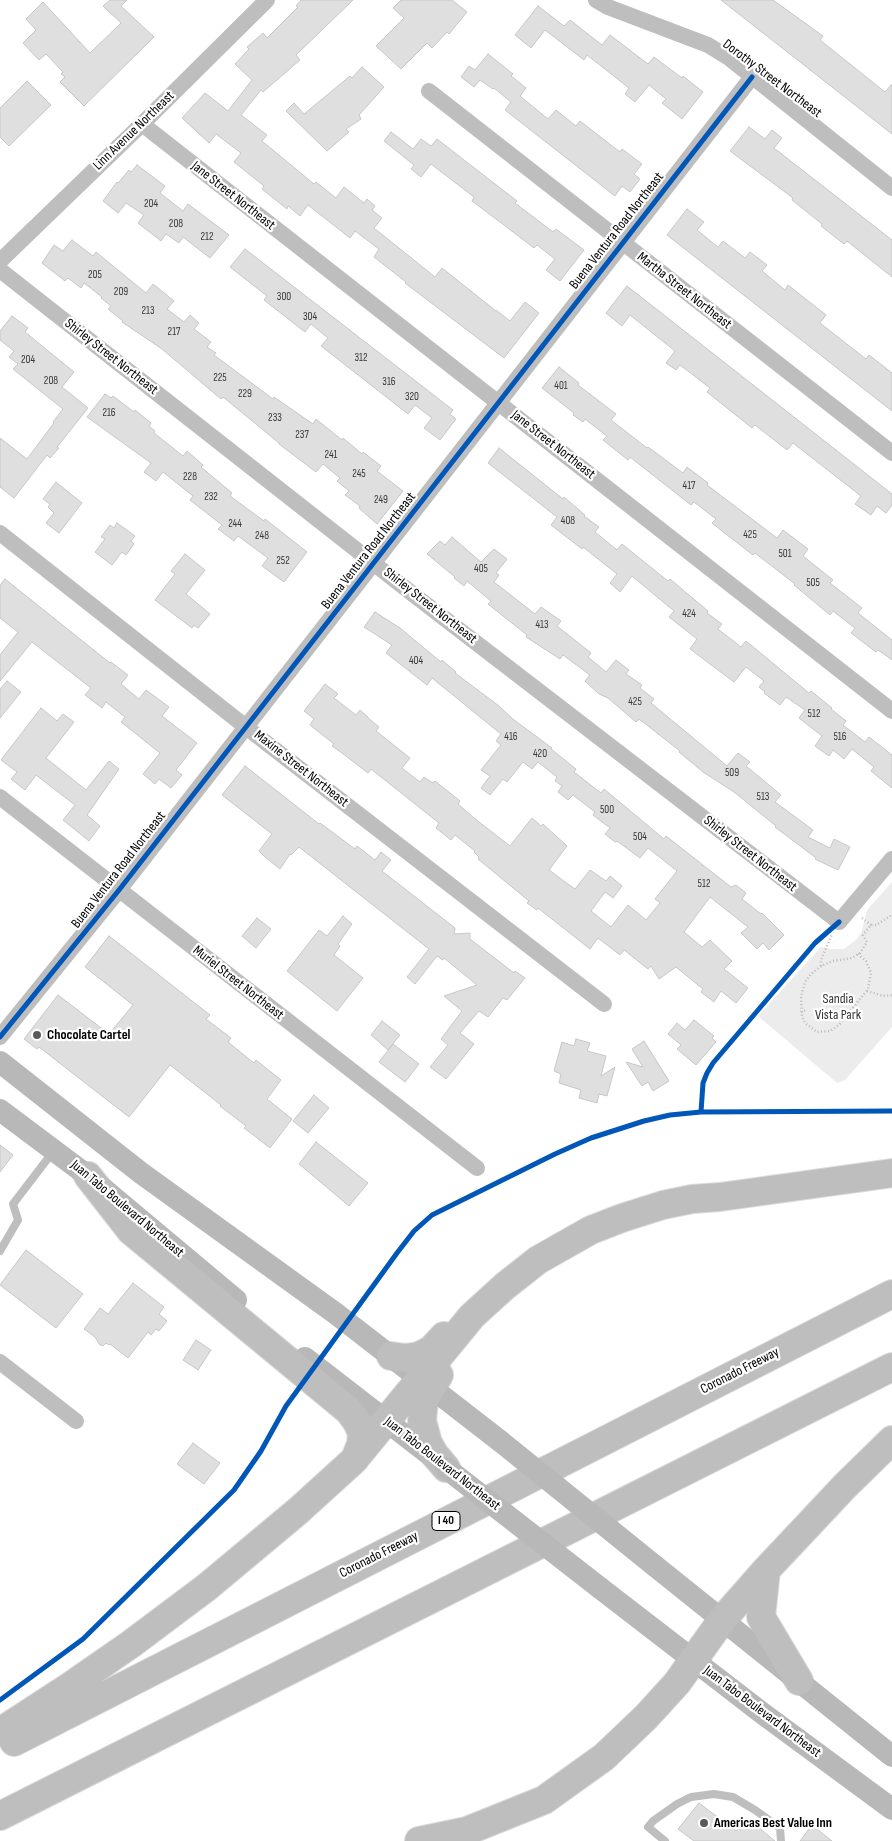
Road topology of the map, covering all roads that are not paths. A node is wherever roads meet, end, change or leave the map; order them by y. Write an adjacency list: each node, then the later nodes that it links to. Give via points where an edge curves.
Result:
1 (267, 0): 5 (street, Linn Avenue Northeast)
2 (596, 0): 3 (street, Dorothy Street Northeast, via 708,46)
3 (752, 77): 6 (street, Dorothy Street Northeast); 7 (street, Buena Ventura Road Northeast)
4 (429, 91): 7 (street, Martha Street Northeast)
5 (142, 124): 8 (street, Linn Avenue Northeast); 10 (street, Jane Street Northeast)
6 (892, 188)
7 (622, 242): 10 (street, Buena Ventura Road Northeast); 11 (street, Martha Street Northeast)
8 (0, 261)
9 (0, 270): 13 (street, Shirley Street Northeast)
10 (498, 402): 13 (street, Buena Ventura Road Northeast); 14 (street, Jane Street Northeast)
11 (892, 453)
12 (0, 533): 15 (street, Maxine Street Northeast)
13 (374, 563): 15 (street, Buena Ventura Road Northeast); 17 (street, Shirley Street Northeast, via 833,928)
14 (892, 711)
15 (246, 726): 18 (street, Buena Ventura Road Northeast); 19 (street, Maxine Street Northeast)
16 (0, 797): 18 (street, Muriel Street Northeast)
17 (892, 859)
18 (119, 890): 20 (street, Buena Ventura Road Northeast); 24 (street, Muriel Street Northeast)
19 (604, 1004)
20 (0, 1037)
21 (0, 1062): 30 (main road, via 140,1173)
22 (0, 1110): 23 (main road, Juan Tabo Boulevard Northeast)
23 (55, 1150): 26 (main road, Juan Tabo Boulevard Northeast); 28 (lane, via 13,1204 18,1220)
24 (477, 1168)
25 (892, 1173): 27 (highway, via 720,1198 692,1199)
26 (88, 1176): 35 (main road, Juan Tabo Boulevard Northeast, via 317,1368); 37 (highway, via 131,1230 349,1412 362,1433)
27 (639, 1212): 30 (highway, via 623,1209 558,1239 498,1281 431,1350 412,1358); 33 (highway, via 578,1237 527,1268 493,1295 472,1316)
28 (0, 1251)
29 (892, 1294): 44 (highway, Coronado Freeway / I 40)
30 (391, 1356): 33 (main road)
31 (0, 1362): 34 (street)
32 (892, 1367): 47 (highway)
33 (425, 1383): 35 (highway); 38 (highway, via 423,1428 431,1449); 40 (main road, bridge)
34 (76, 1421)
35 (387, 1421): 37 (highway); 38 (main road, Juan Tabo Boulevard Northeast)
36 (892, 1440): 39 (highway)
37 (353, 1461): 43 (highway, via 268,1537 194,1597 107,1662)
38 (446, 1468): 41 (main road, Juan Tabo Boulevard Northeast, bridge)
39 (766, 1570): 40 (highway); 42 (highway, via 761,1617)
40 (722, 1620): 41 (highway); 42 (main road)
41 (693, 1660): 46 (main road, Juan Tabo Boulevard Northeast); 48 (highway, via 677,1683 604,1757 544,1800 467,1831)
42 (799, 1681): 45 (main road)
43 (0, 1732)
44 (0, 1749)
45 (892, 1756)
46 (892, 1809)
47 (0, 1816)
48 (419, 1841)
49 (665, 1841): 50 (lane, via 648,1827 653,1821 690,1798 714,1794 733,1797 780,1828)
50 (781, 1841)

